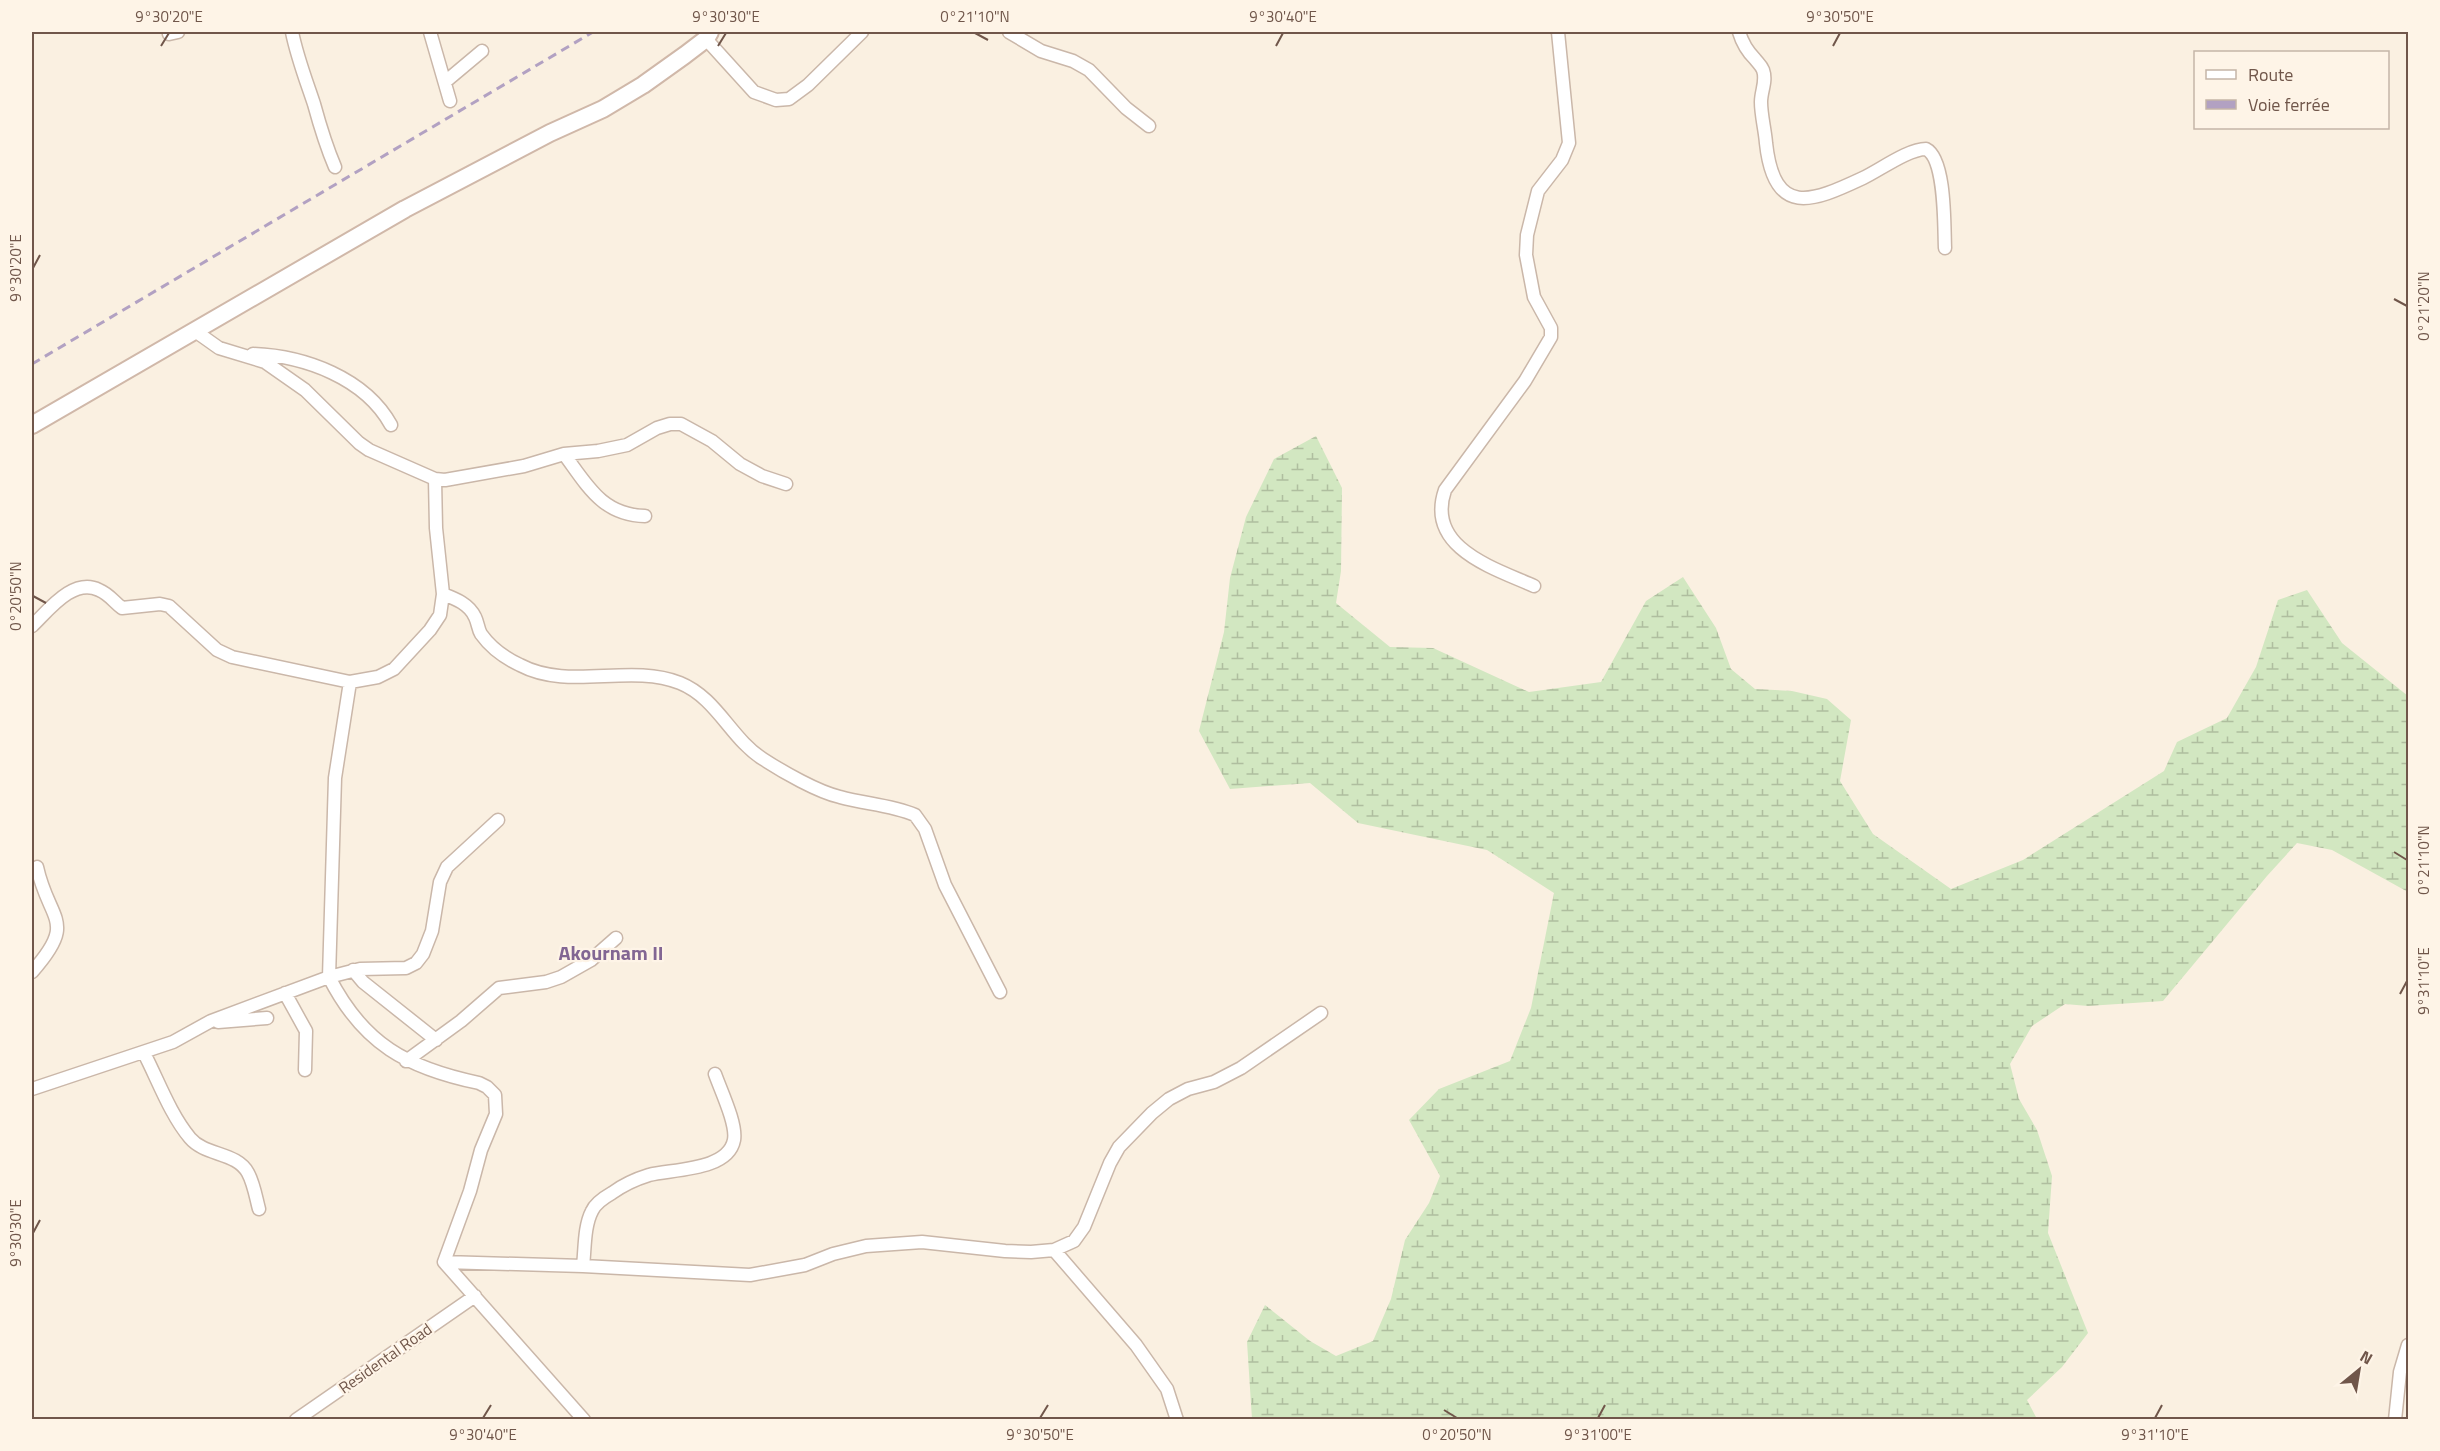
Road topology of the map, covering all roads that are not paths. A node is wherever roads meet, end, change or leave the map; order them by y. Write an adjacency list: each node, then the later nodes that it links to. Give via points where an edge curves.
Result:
1 (292, 32): 12 (street, via 297,58)
2 (430, 32): 9 (street)
3 (862, 32): 7 (street, via 808,85 789,99 776,100 754,92)
4 (1009, 32): 11 (street, via 1041,51 1089,70)
5 (1558, 32): 22 (street, via 1569,143 1562,160 1539,191 1527,235 1526,255 1534,297 1551,337 1525,381 1445,490 1440,512 1446,532 1457,546)
6 (1739, 32): 13 (street, via 1762,68 1765,81 1761,102 1767,151 1777,185 1798,198 1823,196 1926,149 1940,169)
7 (708, 35): 14 (street, via 644,85 603,109 405,209)
8 (482, 51): 9 (street)
9 (445, 82): 10 (street)
10 (450, 101)
11 (1149, 126)
12 (335, 167)
13 (1945, 248)
14 (195, 331): 15 (street, via 219,348); 16 (street)
15 (237, 353): 17 (street, via 294,360 338,376 364,392); 19 (street, via 265,362 305,390 369,450)
16 (32, 425)
17 (391, 425)
18 (564, 454): 19 (street, via 524,466); 20 (street, via 627,445 657,428 681,424 740,464); 21 (street, via 595,495 623,513)
19 (435, 479): 23 (street)
20 (786, 484)
21 (645, 516)
22 (1534, 586)
23 (443, 594): 25 (street, via 436,623 405,660 378,677); 32 (street, via 459,600 472,612 488,643 519,665 540,673 652,676 680,683 699,694 747,747 779,768 838,797 915,815 922,822 945,885)
24 (32, 626): 25 (street, via 67,593 97,588 122,608 169,606 217,650 232,657)
25 (350, 682): 31 (street, via 335,778)
26 (498, 820): 29 (street, via 447,867 440,882 432,931 416,963 406,968)
27 (37, 867): 30 (street, via 58,928 52,948)
28 (616, 938): 37 (street, via 591,960 561,977 499,988)
29 (352, 970): 31 (street); 37 (street)
30 (32, 972)
31 (329, 977): 33 (street); 39 (street, via 340,1000 366,1031)
32 (1000, 992)
33 (285, 993): 36 (street); 40 (street, via 306,1031)
34 (1321, 1013): 44 (street, via 1241,1068 1214,1082 1188,1089 1152,1113 1119,1148 1074,1241)
35 (267, 1018): 36 (street)
36 (211, 1022): 38 (street)
37 (436, 1040): 39 (street)
38 (144, 1053): 42 (street); 43 (street, via 190,1139 234,1160 248,1172)
39 (406, 1061): 45 (street, via 479,1083 495,1095 496,1114)
40 (305, 1070)
41 (715, 1074): 46 (street, via 734,1130 734,1142 718,1160 700,1167 649,1175 604,1197 592,1211)
42 (32, 1089)
43 (259, 1209)
44 (1053, 1250): 46 (street, via 1005,1251 922,1242 866,1246 778,1272 750,1275); 51 (street, via 1136,1346 1167,1389)
45 (444, 1262): 46 (street); 47 (street)
46 (583, 1266)
47 (475, 1296): 49 (street, Residental Road); 50 (street)
48 (2409, 1345): 52 (street, via 2400,1372)
49 (296, 1419)
50 (584, 1419)
51 (1177, 1419)
52 (2395, 1419)

